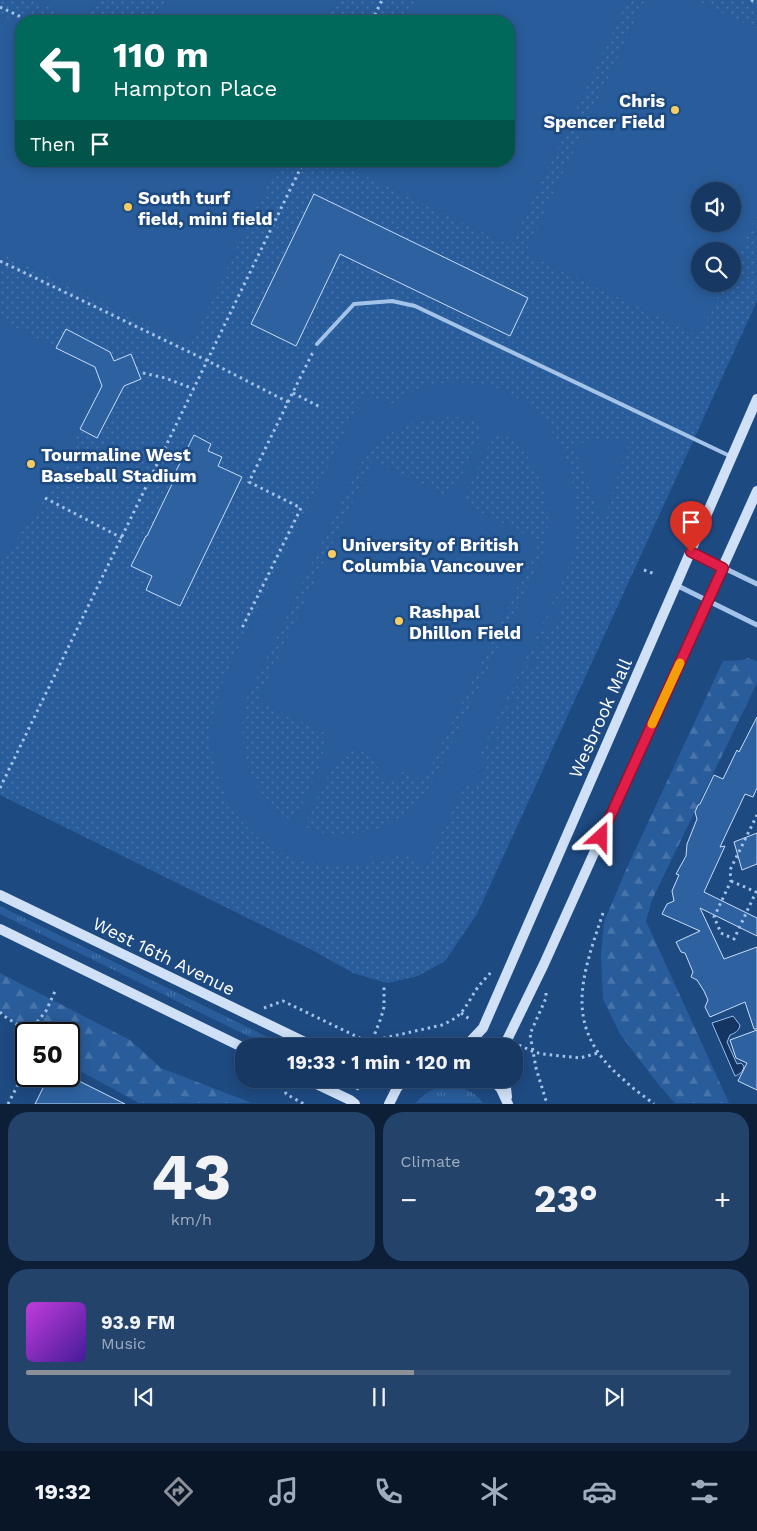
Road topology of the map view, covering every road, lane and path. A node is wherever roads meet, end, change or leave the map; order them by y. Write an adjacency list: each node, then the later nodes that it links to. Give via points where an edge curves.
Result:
1 (382, 0): 6 (path)
2 (751, 0): 3 (path)
3 (757, 3)
4 (0, 7): 5 (path)
5 (17, 15)
6 (375, 15)
7 (301, 167): 10 (path)
8 (0, 261): 10 (path)
9 (317, 344): 13 (path); 17 (lane, via 354,304 392,301 415,306)
10 (208, 361): 12 (path); 15 (path)
11 (143, 373): 12 (path)
12 (194, 389): 20 (path)
13 (293, 392): 15 (path); 16 (path)
14 (757, 399): 17 (main road, Wesbrook Mall)
15 (288, 402): 29 (path, via 249,482 301,508)
16 (322, 408)
17 (732, 457): 21 (main road, Wesbrook Mall)
18 (757, 491): 22 (main road)
19 (45, 498): 20 (path)
20 (122, 538): 30 (path)
21 (691, 552): 22 (street); 26 (main road, Wesbrook Mall)
22 (723, 568): 25 (street); 27 (main road)
23 (644, 570): 24 (path)
24 (655, 574)
25 (757, 584)
26 (676, 585): 27 (street); 48 (main road, Wesbrook Mall, via 483,1028)
27 (708, 600): 28 (street); 49 (main road)
28 (757, 624)
29 (242, 628)
30 (0, 788)
31 (757, 815): 32 (path, via 730,870)
32 (731, 880): 33 (path); 33 (path, via 714,917 721,933 734,939)
33 (757, 892)
34 (0, 895): 44 (main road, West 16th Avenue)
35 (604, 913): 53 (path, via 591,949 582,998 582,1017)
36 (0, 929): 50 (main road)
37 (384, 987): 46 (path, via 384,1007)
38 (477, 988): 47 (path, via 453,1020)
39 (56, 989): 42 (path)
40 (283, 1001): 45 (path)
41 (0, 1012): 43 (path)
42 (38, 1022)
43 (15, 1023)
44 (296, 1038)
45 (360, 1038)
46 (372, 1038)
47 (384, 1038)
48 (474, 1038)
49 (508, 1038)
50 (235, 1044)
51 (523, 1049): 52 (path)
52 (534, 1052): 53 (path, via 580,1058); 67 (path)
53 (598, 1053): 68 (path)
54 (16, 1087): 63 (path)
55 (285, 1088): 64 (path, via 286,1094)
56 (325, 1088): 65 (main road)
57 (358, 1088): 61 (path)
58 (397, 1088): 66 (main road)
59 (500, 1088): 62 (main road)
60 (506, 1088): 62 (main road)
61 (357, 1091)
62 (508, 1102)
63 (8, 1104)
64 (304, 1104)
65 (355, 1104)
66 (389, 1104)
67 (547, 1104)
68 (654, 1104)

